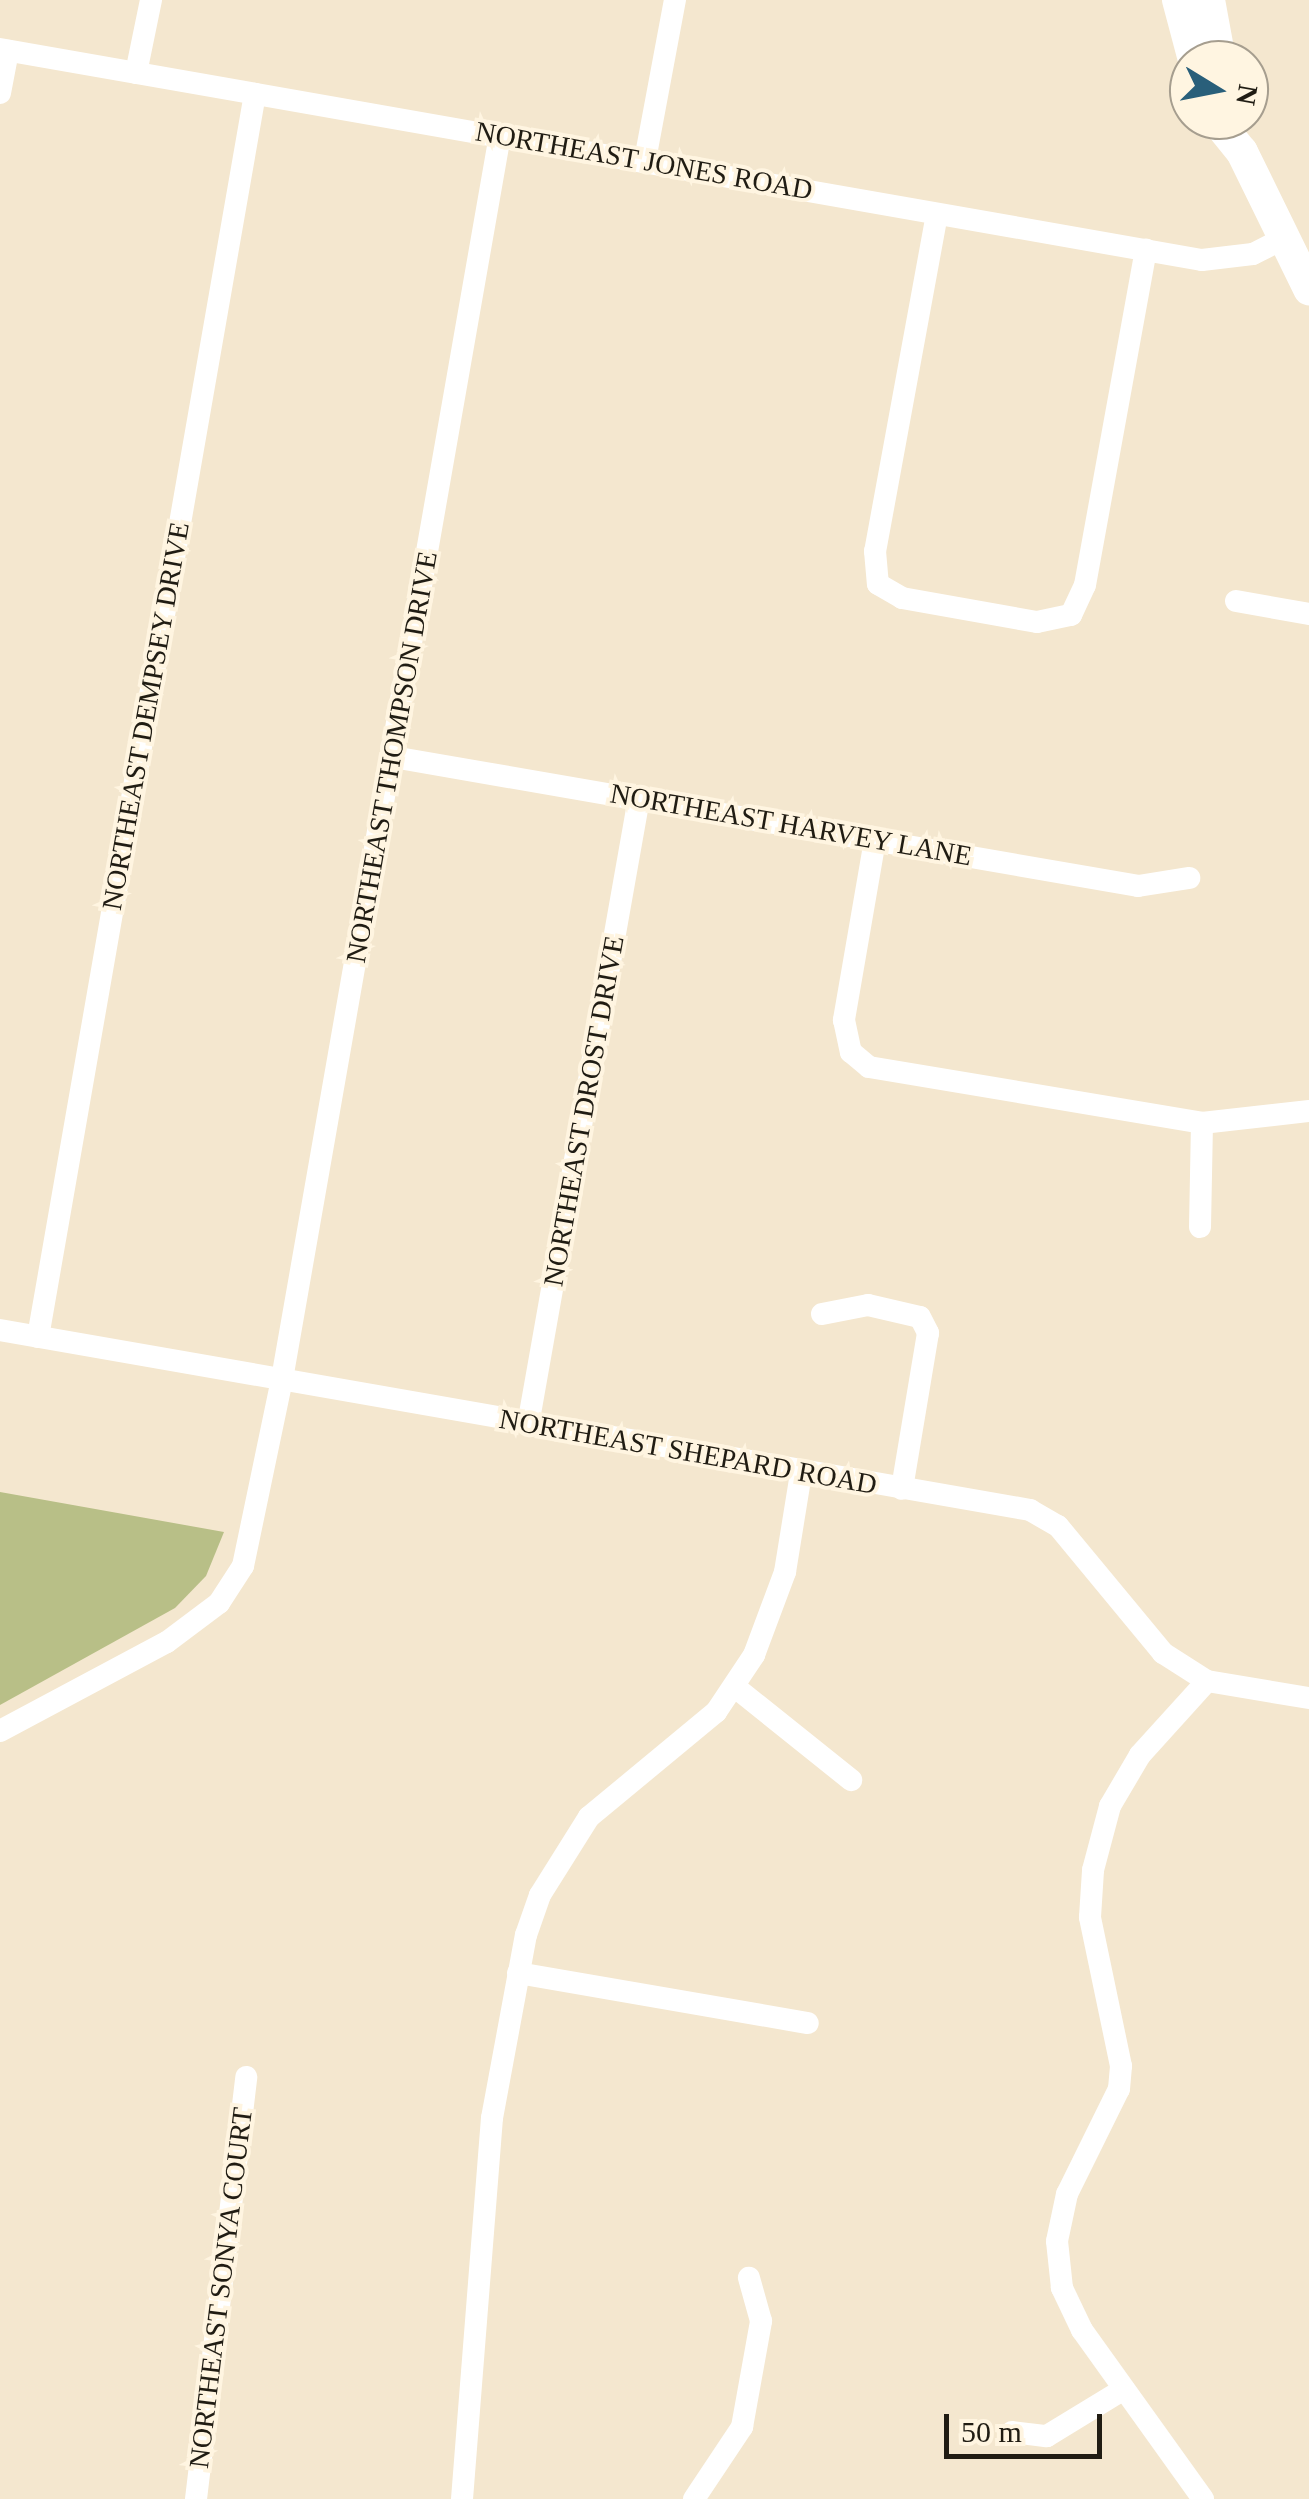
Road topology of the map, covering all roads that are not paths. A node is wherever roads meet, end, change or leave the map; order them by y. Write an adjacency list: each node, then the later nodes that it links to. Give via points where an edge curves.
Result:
1 (150, 0): 8 (street)
2 (675, 0): 13 (street)
3 (1178, 0): 5 (main road)
4 (1209, 0): 6 (main road)
5 (1189, 40)
6 (1216, 40)
7 (4, 50): 8 (street, NORTHEAST JONES ROAD); 9 (street)
8 (136, 72): 10 (street, NORTHEAST JONES ROAD)
9 (0, 93)
10 (255, 94): 11 (street, NORTHEAST JONES ROAD); 29 (street, NORTHEAST DEMPSEY DRIVE)
11 (500, 135): 13 (street, NORTHEAST JONES ROAD); 20 (street, NORTHEAST THOMPSON DRIVE)
12 (1243, 140): 15 (main road)
13 (646, 160): 14 (street, NORTHEAST JONES ROAD)
14 (937, 214): 16 (street, NORTHEAST JONES ROAD); 16 (street, via 875,551 878,584 902,598 1038,622 1072,615 1085,585)
15 (1285, 238): 16 (street, NORTHEAST JONES ROAD, via 1232,260); 17 (main road)
16 (1146, 250)
17 (1309, 289)
18 (1236, 601): 19 (street)
19 (1309, 614)
20 (392, 757): 21 (street, NORTHEAST HARVEY LANE); 30 (street, NORTHEAST THOMPSON DRIVE)
21 (638, 798): 22 (street, NORTHEAST HARVEY LANE); 31 (street, NORTHEAST DROST DRIVE)
22 (875, 840): 23 (street, NORTHEAST HARVEY LANE, via 1138,886); 25 (street, via 844,1020 851,1052 888,1072)
23 (1189, 878)
24 (1309, 1111): 25 (street)
25 (1202, 1123): 26 (street)
26 (1200, 1226)
27 (822, 1314): 33 (street, via 868,1305 920,1317 928,1333)
28 (0, 1330): 29 (street, NORTHEAST SHEPARD ROAD)
29 (38, 1336): 30 (street, NORTHEAST SHEPARD ROAD)
30 (282, 1379): 31 (street, NORTHEAST SHEPARD ROAD); 37 (street, NORTHEAST THOMPSON DRIVE, via 243,1566 219,1602 167,1642)
31 (528, 1425): 32 (street, NORTHEAST SHEPARD ROAD)
32 (801, 1472): 33 (street, NORTHEAST SHEPARD ROAD); 35 (street, via 774,1614)
33 (902, 1489): 34 (street, NORTHEAST SHEPARD ROAD, via 1030,1510 1058,1526 1163,1654)
34 (1207, 1681): 36 (street, NORTHEAST SHEPARD ROAD); 43 (street, via 1140,1755 1110,1806 1092,1870 1090,1917 1120,2089 1067,2194 1057,2241 1062,2288)
35 (735, 1687): 38 (street); 39 (street, via 716,1712 590,1817 540,1896)
36 (1309, 1698)
37 (0, 1731)
38 (852, 1780)
39 (518, 1972): 40 (street); 46 (street, via 492,2118)
40 (808, 2024)
41 (246, 2077): 45 (street, NORTHEAST SONYA COURT)
42 (749, 2278): 47 (street, via 760,2322 742,2427)
43 (1124, 2389): 44 (street, via 1047,2436); 48 (street)
44 (1012, 2432)
45 (196, 2499)
46 (462, 2499)
47 (694, 2499)
48 (1202, 2499)

